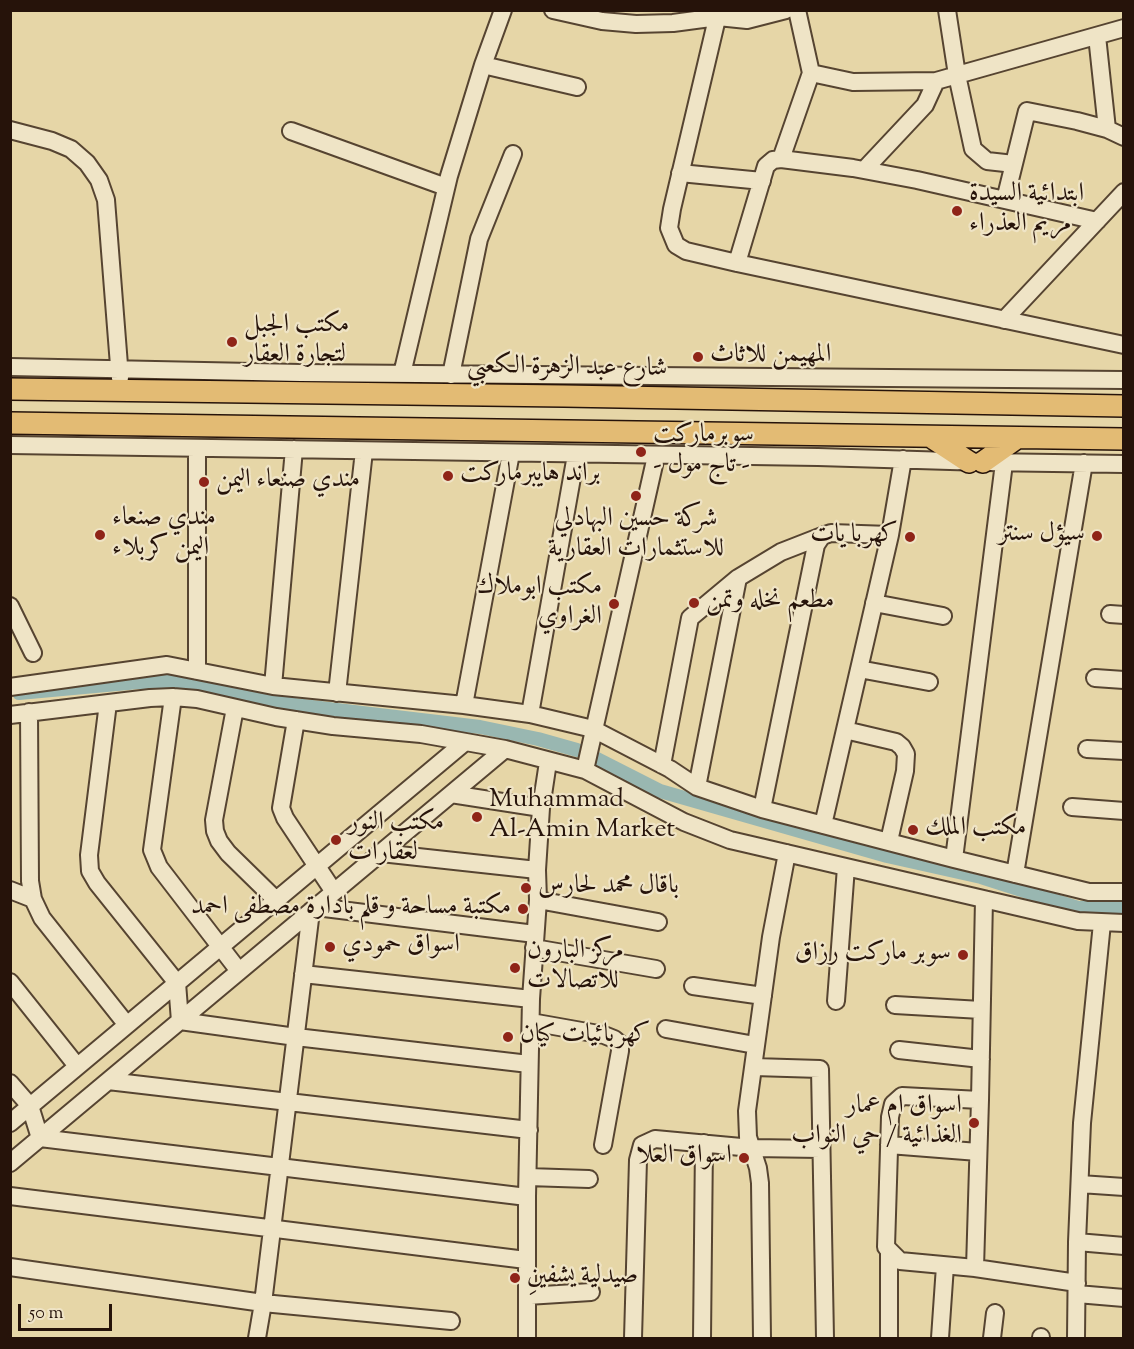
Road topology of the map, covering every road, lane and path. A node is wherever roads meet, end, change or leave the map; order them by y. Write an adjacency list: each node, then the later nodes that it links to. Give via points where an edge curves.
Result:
1 (503, 10): 9 (street)
2 (553, 10): 6 (street, via 636,24 673,23)
3 (786, 10): 6 (street, via 747,20)
4 (797, 10): 10 (street)
5 (947, 10): 11 (street)
6 (721, 13): 22 (street)
7 (1124, 28): 8 (street)
8 (1096, 36): 11 (street); 14 (street)
9 (483, 66): 13 (street); 24 (street)
10 (811, 73): 12 (street, via 854,82); 19 (street)
11 (957, 75): 12 (street); 20 (street, via 973,149 987,161)
12 (936, 81): 21 (street, via 925,105)
13 (577, 87)
14 (1107, 129): 17 (street); 20 (street, via 1027,111)
15 (10, 130): 32 (street, via 71,149 99,180 106,200)
16 (291, 131): 24 (street)
17 (1124, 137)
18 (513, 154): 34 (street, via 479,239)
19 (781, 159): 21 (street); 23 (street, via 766,166)
20 (1014, 164): 26 (street)
21 (864, 170): 26 (street)
22 (680, 173): 23 (street); 28 (street, via 669,228 676,245)
23 (762, 181): 28 (street)
24 (446, 187): 33 (street)
25 (1124, 192): 27 (street)
26 (1005, 200): 27 (street)
27 (1097, 221): 29 (street)
28 (737, 263): 29 (street)
29 (1004, 320): 30 (street)
30 (1124, 345)
31 (10, 367): 32 (street)
32 (119, 369): 33 (street); 37 (street)
33 (402, 374): 34 (street)
34 (451, 375): 35 (street)
35 (1124, 380)
36 (10, 389): 37 (main road, شارع عبد الزهرة الكعبي)
37 (120, 390): 38 (main road, شارع عبد الزهرة الكعبي)
38 (564, 396): 39 (main road, شارع عبد الزهرة الكعبي); 42 (main road, via 573,413)
39 (635, 397): 40 (main road, شارع عبد الزهرة الكعبي); 43 (main road, via 623,413)
40 (1124, 406)
41 (10, 423): 42 (main road)
42 (565, 432): 43 (main road)
43 (627, 433): 44 (main road)
44 (930, 436): 45 (main road); 55 (main road)
45 (1017, 438): 46 (main road); 55 (main road)
46 (1124, 439)
47 (10, 446): 48 (street)
48 (197, 449): 49 (street); 67 (street)
49 (294, 449): 50 (street); 71 (street)
50 (364, 451): 51 (street); 73 (street)
51 (511, 453): 52 (street); 76 (street)
52 (576, 454): 53 (street); 79 (street)
53 (656, 456): 54 (street); 82 (street)
54 (903, 459): 55 (street); 59 (street)
55 (976, 462): 56 (street)
56 (1004, 463): 57 (street); 101 (street)
57 (1084, 463): 58 (street); 105 (street)
58 (1124, 464)
59 (890, 535): 60 (street); 62 (street)
60 (822, 536): 61 (street, via 781,552); 95 (street, via 816,545)
61 (738, 578): 89 (street, via 690,618); 91 (street)
62 (874, 603): 64 (street); 66 (street)
63 (10, 606): 65 (street)
64 (943, 616)
65 (33, 653)
66 (859, 669): 70 (street); 83 (street)
67 (197, 671): 71 (street); 72 (street, via 167,665)
68 (1095, 678): 69 (street)
69 (1124, 680)
70 (928, 682)
71 (273, 686): 73 (street)
72 (10, 687)
73 (337, 693): 76 (street)
74 (173, 697): 75 (street); 77 (street); 118 (street, via 152,850 159,867)
75 (108, 703): 78 (street); 123 (street, via 90,871)
76 (464, 705): 79 (street)
77 (235, 708): 81 (street); 111 (street, via 215,831 228,853)
78 (29, 712): 80 (street); 109 (street)
79 (530, 714): 82 (street)
80 (10, 715)
81 (296, 720): 84 (street); 102 (street, via 281,808)
82 (593, 729): 89 (street); 90 (street)
83 (845, 730): 97 (street); 98 (street, via 896,742 906,754)
84 (465, 742): 86 (street); 102 (street)
85 (1087, 748): 87 (street)
86 (505, 749): 88 (street); 92 (street)
87 (1124, 751)
88 (548, 762): 90 (street); 94 (street)
89 (662, 765): 91 (street)
90 (585, 770): 100 (street, via 684,822 730,840)
91 (697, 787): 95 (street)
92 (451, 794): 94 (street); 99 (street)
93 (1072, 807): 96 (street)
94 (542, 808): 104 (street)
95 (762, 809): 97 (street)
96 (1124, 811)
97 (823, 825): 98 (street)
98 (890, 842): 101 (street)
99 (381, 853): 104 (street); 107 (street)
100 (787, 853): 103 (street); 125 (street)
101 (954, 859): 105 (street)
102 (316, 866): 107 (street); 111 (street)
103 (846, 867): 110 (street); 127 (street)
104 (537, 870): 112 (street)
105 (1015, 874): 108 (street, via 1089,892)
106 (10, 890): 109 (street)
107 (334, 892): 113 (street)
108 (1124, 892)
109 (33, 899): 132 (street, via 42,918)
110 (984, 899): 115 (street); 129 (street)
111 (276, 900): 118 (street)
112 (538, 900): 114 (street); 117 (street)
113 (313, 909): 117 (street); 120 (street); 121 (street)
114 (658, 922)
115 (1102, 923): 116 (street); 159 (street, via 1082,1123)
116 (1124, 923)
117 (534, 941): 119 (street); 126 (street)
118 (220, 947): 120 (street); 123 (street)
119 (656, 969)
120 (239, 971): 130 (street)
121 (303, 974): 126 (street); 134 (street)
122 (10, 982): 139 (street)
123 (177, 983): 130 (street); 132 (street)
124 (693, 986): 125 (street)
125 (763, 996): 135 (street)
126 (531, 999): 131 (street)
127 (836, 1001)
128 (895, 1005): 129 (street)
129 (981, 1010): 137 (street)
130 (180, 1021): 134 (street); 141 (street)
131 (531, 1022): 138 (street); 150 (street, via 604,1035 620,1044)
132 (127, 1025): 139 (street)
133 (666, 1029): 135 (street)
134 (296, 1037): 138 (street); 144 (street)
135 (755, 1045): 140 (street)
136 (899, 1050): 137 (street)
137 (981, 1059): 143 (street)
138 (529, 1064): 147 (street)
139 (77, 1066): 145 (street)
140 (753, 1067): 152 (street, via 747,1111); 153 (street, via 820,1069)
141 (108, 1081): 144 (street); 148 (street)
142 (10, 1083): 145 (street)
143 (980, 1100): 151 (street, via 902,1096 891,1110); 154 (street)
144 (288, 1101): 147 (street); 156 (street)
145 (30, 1106): 146 (street); 148 (street)
146 (10, 1123)
147 (529, 1130): 157 (street)
148 (40, 1138): 155 (street); 156 (street)
149 (704, 1143): 152 (street); 180 (street, via 655,1139 648,1140 639,1152); 181 (street)
150 (603, 1145)
151 (889, 1145): 154 (street); 166 (street)
152 (752, 1148): 153 (street); 182 (street, via 760,1183)
153 (821, 1149): 183 (street)
154 (978, 1152): 170 (street)
155 (10, 1163)
156 (280, 1167): 162 (street); 163 (street)
157 (528, 1177): 158 (street); 162 (street)
158 (589, 1179)
159 (1080, 1184): 160 (street); 164 (street)
160 (1124, 1187)
161 (10, 1196): 163 (street)
162 (527, 1197): 167 (street)
163 (272, 1230): 167 (street); 175 (street)
164 (1077, 1242): 165 (street); 171 (street)
165 (1124, 1246)
166 (889, 1251): 168 (street, via 900,1261); 184 (street)
167 (526, 1260): 173 (street)
168 (945, 1266): 170 (street); 185 (street)
169 (10, 1267): 175 (street)
170 (975, 1268): 171 (street)
171 (1077, 1288): 174 (street); 187 (street)
172 (591, 1292): 173 (street)
173 (527, 1296): 179 (street)
174 (1124, 1298)
175 (263, 1303): 177 (street); 178 (street)
176 (995, 1313): 186 (street)
177 (452, 1321)
178 (257, 1338)
179 (527, 1338)
180 (633, 1338)
181 (702, 1338)
182 (762, 1338)
183 (825, 1338)
184 (889, 1338)
185 (940, 1338)
186 (992, 1338)
187 (1076, 1338)

